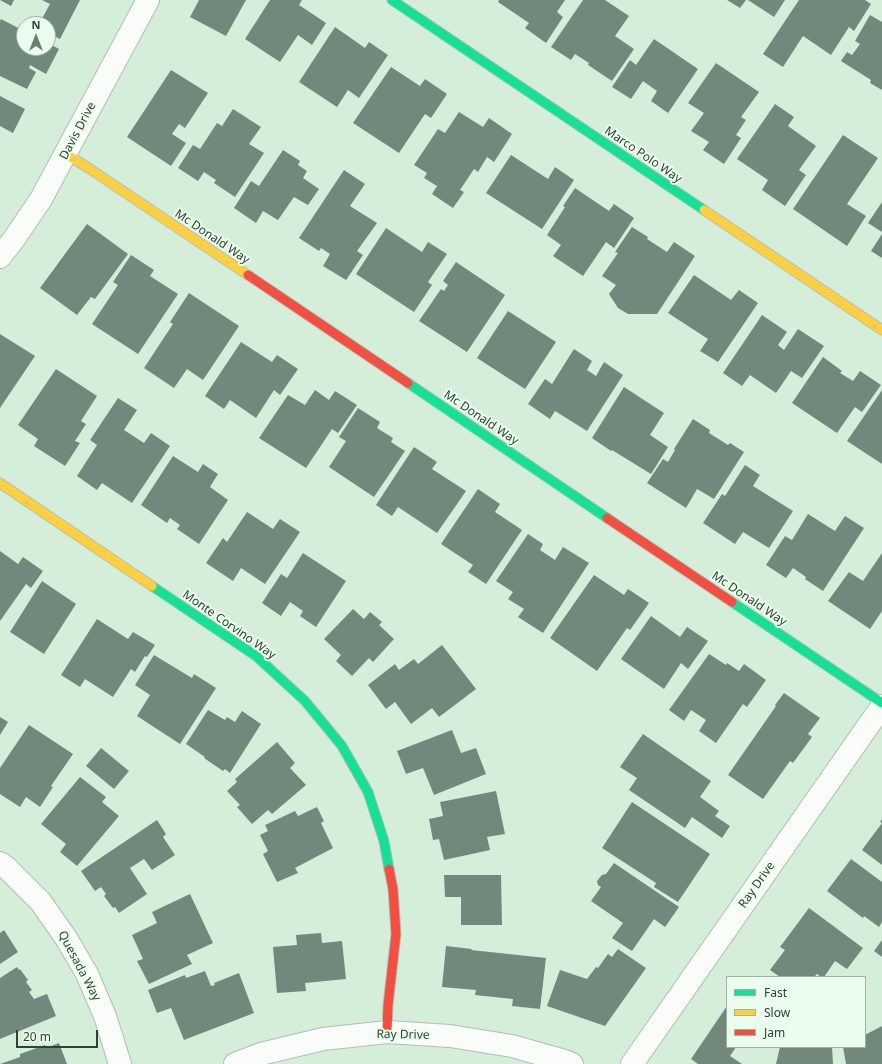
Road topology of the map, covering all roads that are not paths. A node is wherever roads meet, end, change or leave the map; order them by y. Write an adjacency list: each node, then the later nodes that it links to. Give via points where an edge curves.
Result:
1 (148, 0): 3 (street, Davis Drive)
2 (392, 0): 5 (street, Marco Polo Way)
3 (66, 154): 4 (street, Davis Drive, via 41,199); 7 (street, Mc Donald Way)
4 (0, 258)
5 (882, 330)
6 (0, 483): 9 (street, Monte Corvino Way, via 256,656 305,700 342,746 368,792 384,841 393,889 396,934)
7 (882, 705): 13 (street, Ray Drive)
8 (0, 863): 10 (street, Quesada Way, via 40,902 66,938 87,974 105,1016)
9 (387, 1032): 11 (street, Ray Drive, via 322,1039 261,1054); 12 (street, Ray Drive, via 450,1036 512,1046)
10 (120, 1064)
11 (235, 1064)
12 (572, 1064)
13 (632, 1064)

